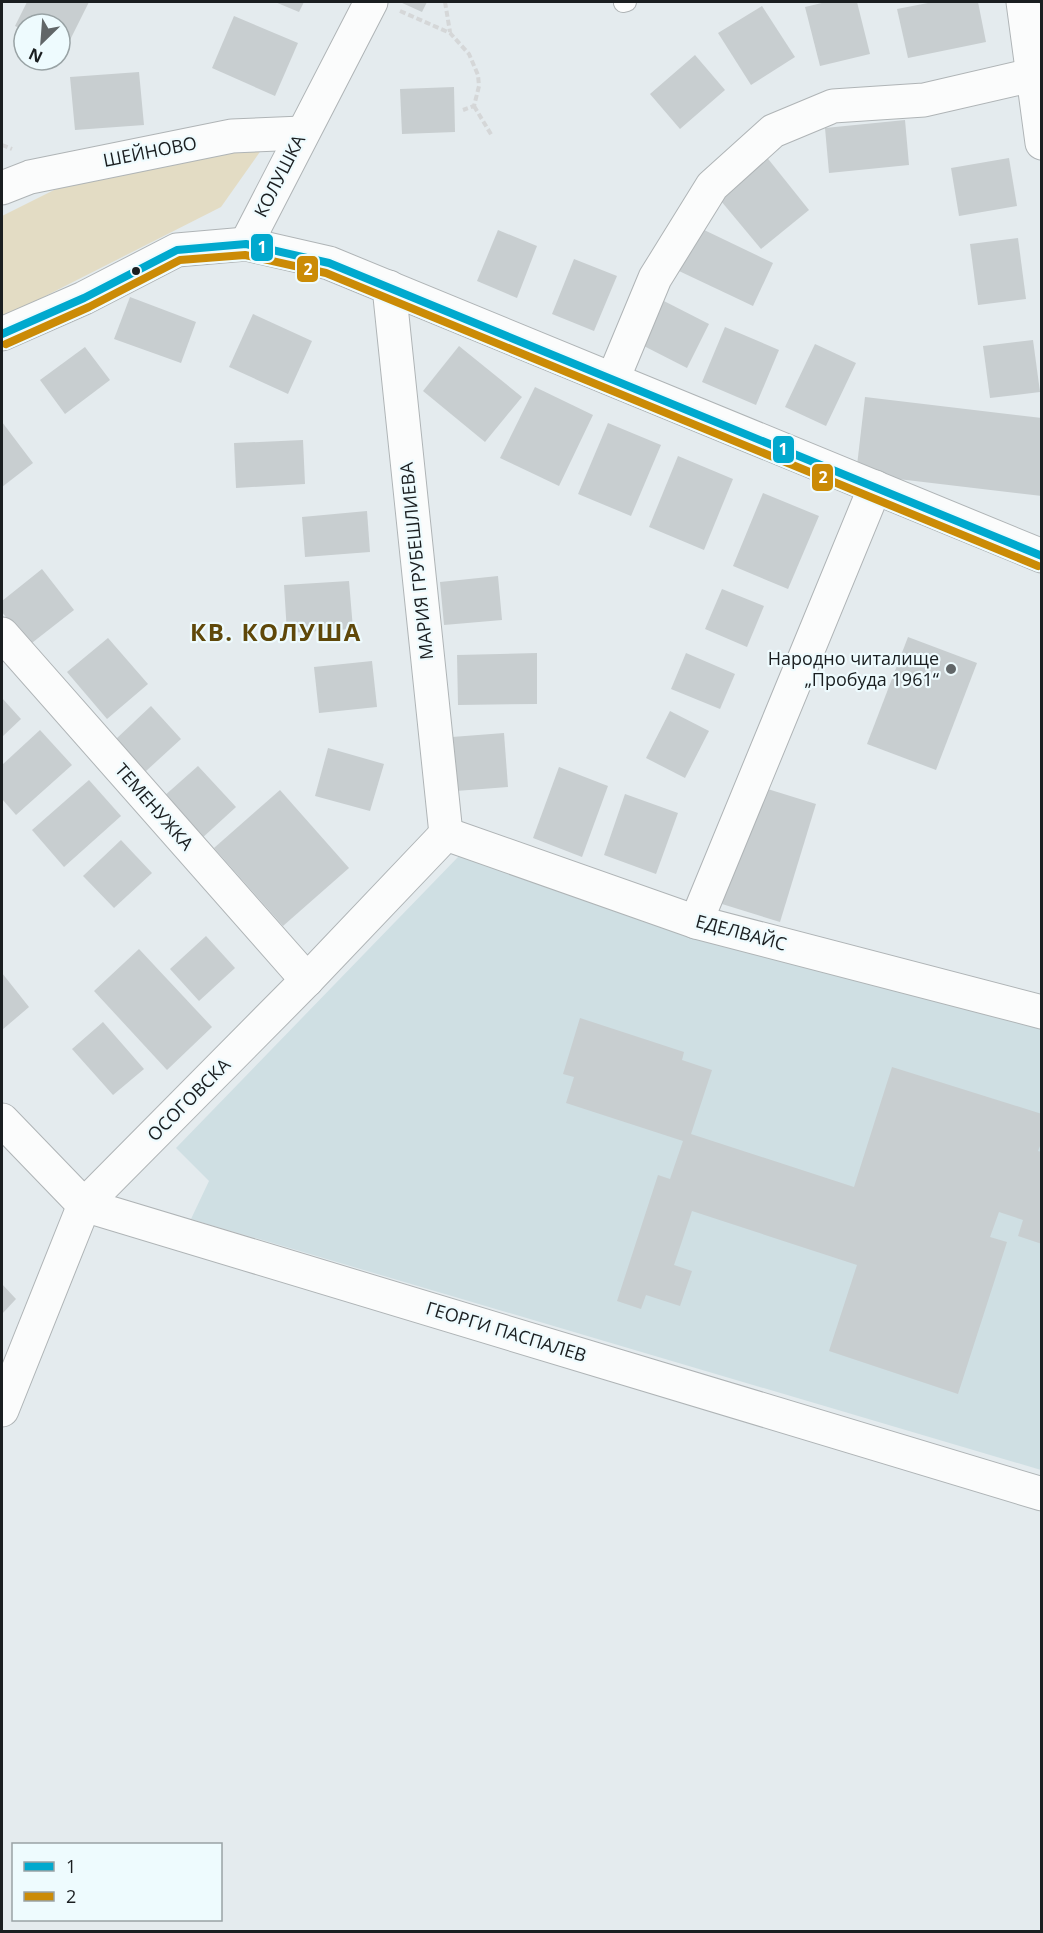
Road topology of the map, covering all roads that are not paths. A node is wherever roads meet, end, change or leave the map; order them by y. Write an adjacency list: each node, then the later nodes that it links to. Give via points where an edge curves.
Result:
1 (1023, 2): 3 (street)
2 (385, 6): 4 (street, КОЛУШКА)
3 (1037, 76): 5 (street); 10 (street, via 924,100 833,106 773,130 712,186 655,278)
4 (302, 133): 6 (street, ШЕЙНОВО, via 232,136 30,177); 7 (street, КОЛУШКА)
5 (1041, 143)
6 (2, 188)
7 (246, 244): 8 (street, via 329,263); 9 (street, via 177,250 84,298)
8 (389, 287): 10 (street); 14 (street, МАРИЯ ГРУБЕШЛИЕВА)
9 (2, 334)
10 (612, 379): 11 (street)
11 (874, 487): 12 (street); 15 (street)
12 (1041, 556)
13 (2, 634): 16 (street, ТЕМЕНУЖКА)
14 (446, 834): 15 (street, ЕДЕЛВАЙС); 16 (street, ОСОГОВСКА)
15 (696, 922): 17 (street, ЕДЕЛВАЙС)
16 (307, 980): 19 (street, ОСОГОВСКА)
17 (1041, 1012)
18 (2, 1120): 19 (street, ГЕОРГИ ПАСПАЛЕВ)
19 (84, 1205): 20 (street, ОСОГОВСКА); 21 (street, ГЕОРГИ ПАСПАЛЕВ)
20 (2, 1410)
21 (1041, 1494)

